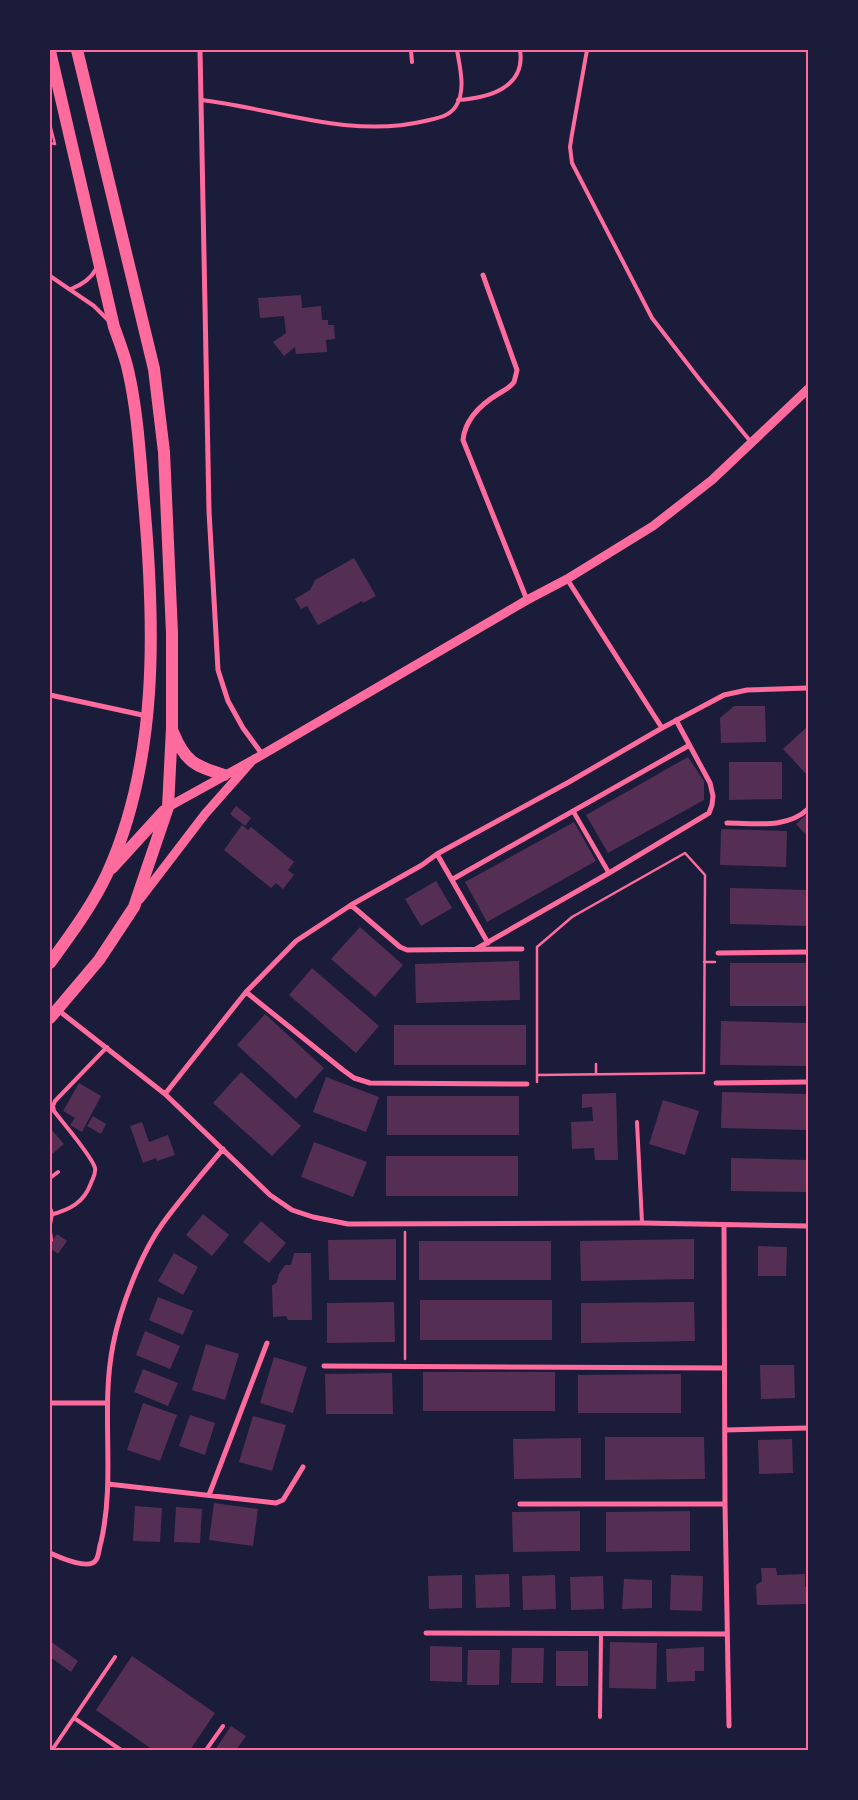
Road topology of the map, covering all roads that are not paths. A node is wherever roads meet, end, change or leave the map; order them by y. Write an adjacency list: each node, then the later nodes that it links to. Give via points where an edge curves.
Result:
1 (51, 50): 11 (highway)
2 (77, 50): 24 (highway, via 154,370 164,462 172,633)
3 (201, 50): 9 (street)
4 (411, 50): 8 (lane)
5 (457, 50): 10 (lane, via 462,76)
6 (520, 50): 10 (lane, via 520,68 509,84 487,96)
7 (587, 50): 17 (lane, via 570,147 572,163 652,318)
8 (412, 62)
9 (202, 100): 10 (lane, via 303,120 368,127 400,126 445,116); 27 (street, via 209,512 218,670 228,701)
10 (458, 100)
11 (100, 262): 14 (lane, via 94,274); 15 (highway)
12 (483, 275): 19 (street, via 516,370 514,382 484,402 473,414 463,440)
13 (50, 276): 14 (lane)
14 (71, 289): 15 (lane)
15 (114, 327): 22 (highway, via 128,369 134,401 147,535 151,662)
16 (808, 389): 17 (street)
17 (751, 442): 18 (street, via 712,480 653,526)
18 (567, 579): 19 (street); 25 (street)
19 (526, 600): 27 (street)
20 (808, 688): 23 (street, via 737,691)
21 (50, 695): 22 (street)
22 (148, 716): 35 (highway, via 126,822)
23 (676, 720): 25 (street); 26 (street)
24 (172, 728): 29 (highway, via 189,760); 30 (highway)
25 (662, 728): 34 (street)
26 (688, 746): 32 (street); 36 (street, via 710,783 713,796 709,813)
27 (262, 754): 28 (street)
28 (253, 760): 29 (street); 39 (street, via 202,819)
29 (224, 775): 30 (street)
30 (168, 807): 35 (highway); 39 (highway)
31 (808, 809): 33 (street, via 782,823)
32 (573, 811): 36 (street); 37 (street)
33 (728, 822)
34 (437, 854): 37 (street); 38 (street)
35 (107, 873): 45 (highway, via 84,915)
36 (609, 873): 40 (street)
37 (453, 879): 40 (street)
38 (351, 905): 42 (street, via 407,950); 46 (street, via 296,941)
39 (134, 907): 47 (highway, via 99,960)
40 (488, 943): 42 (street)
41 (522, 949): 42 (street)
42 (476, 950)
43 (808, 952): 44 (street)
44 (718, 953)
45 (50, 963)
46 (246, 992): 51 (street, via 354,1078 370,1083); 52 (street)
47 (54, 1014): 48 (street)
48 (107, 1047): 52 (street); 58 (lane, via 52,1106 92,1162 95,1173 89,1190 77,1204)
49 (808, 1082): 50 (street)
50 (716, 1083)
51 (527, 1084)
52 (165, 1094): 54 (street)
53 (638, 1122): 59 (lane)
54 (223, 1149): 59 (street, via 270,1195 292,1210 348,1224); 69 (street, via 162,1224 144,1256 124,1305 113,1345)
55 (58, 1172): 56 (lane)
56 (50, 1178)
57 (50, 1208): 58 (lane)
58 (51, 1215): 60 (lane)
59 (642, 1223): 61 (street)
60 (50, 1224)
61 (724, 1225): 62 (street); 67 (street)
62 (808, 1226)
63 (50, 1232): 64 (lane)
64 (51, 1240)
65 (267, 1343): 74 (street)
66 (324, 1366): 67 (street)
67 (724, 1368): 71 (street)
68 (50, 1403): 69 (street)
69 (107, 1403): 73 (street)
70 (808, 1428): 71 (street)
71 (725, 1430): 76 (street)
72 (303, 1467): 74 (street, via 280,1502)
73 (108, 1484): 74 (street); 77 (street, via 96,1560 92,1564 81,1564)
74 (209, 1495)
75 (520, 1504): 76 (street)
76 (725, 1504): 80 (street)
77 (50, 1553)
78 (426, 1633): 79 (street)
79 (601, 1634): 80 (street); 82 (lane)
80 (726, 1634): 85 (street)
81 (115, 1657): 83 (lane)
82 (600, 1717)
83 (74, 1718): 86 (lane); 87 (lane)
84 (223, 1726): 88 (lane)
85 (729, 1726)
86 (52, 1750)
87 (121, 1750)
88 (206, 1750)

